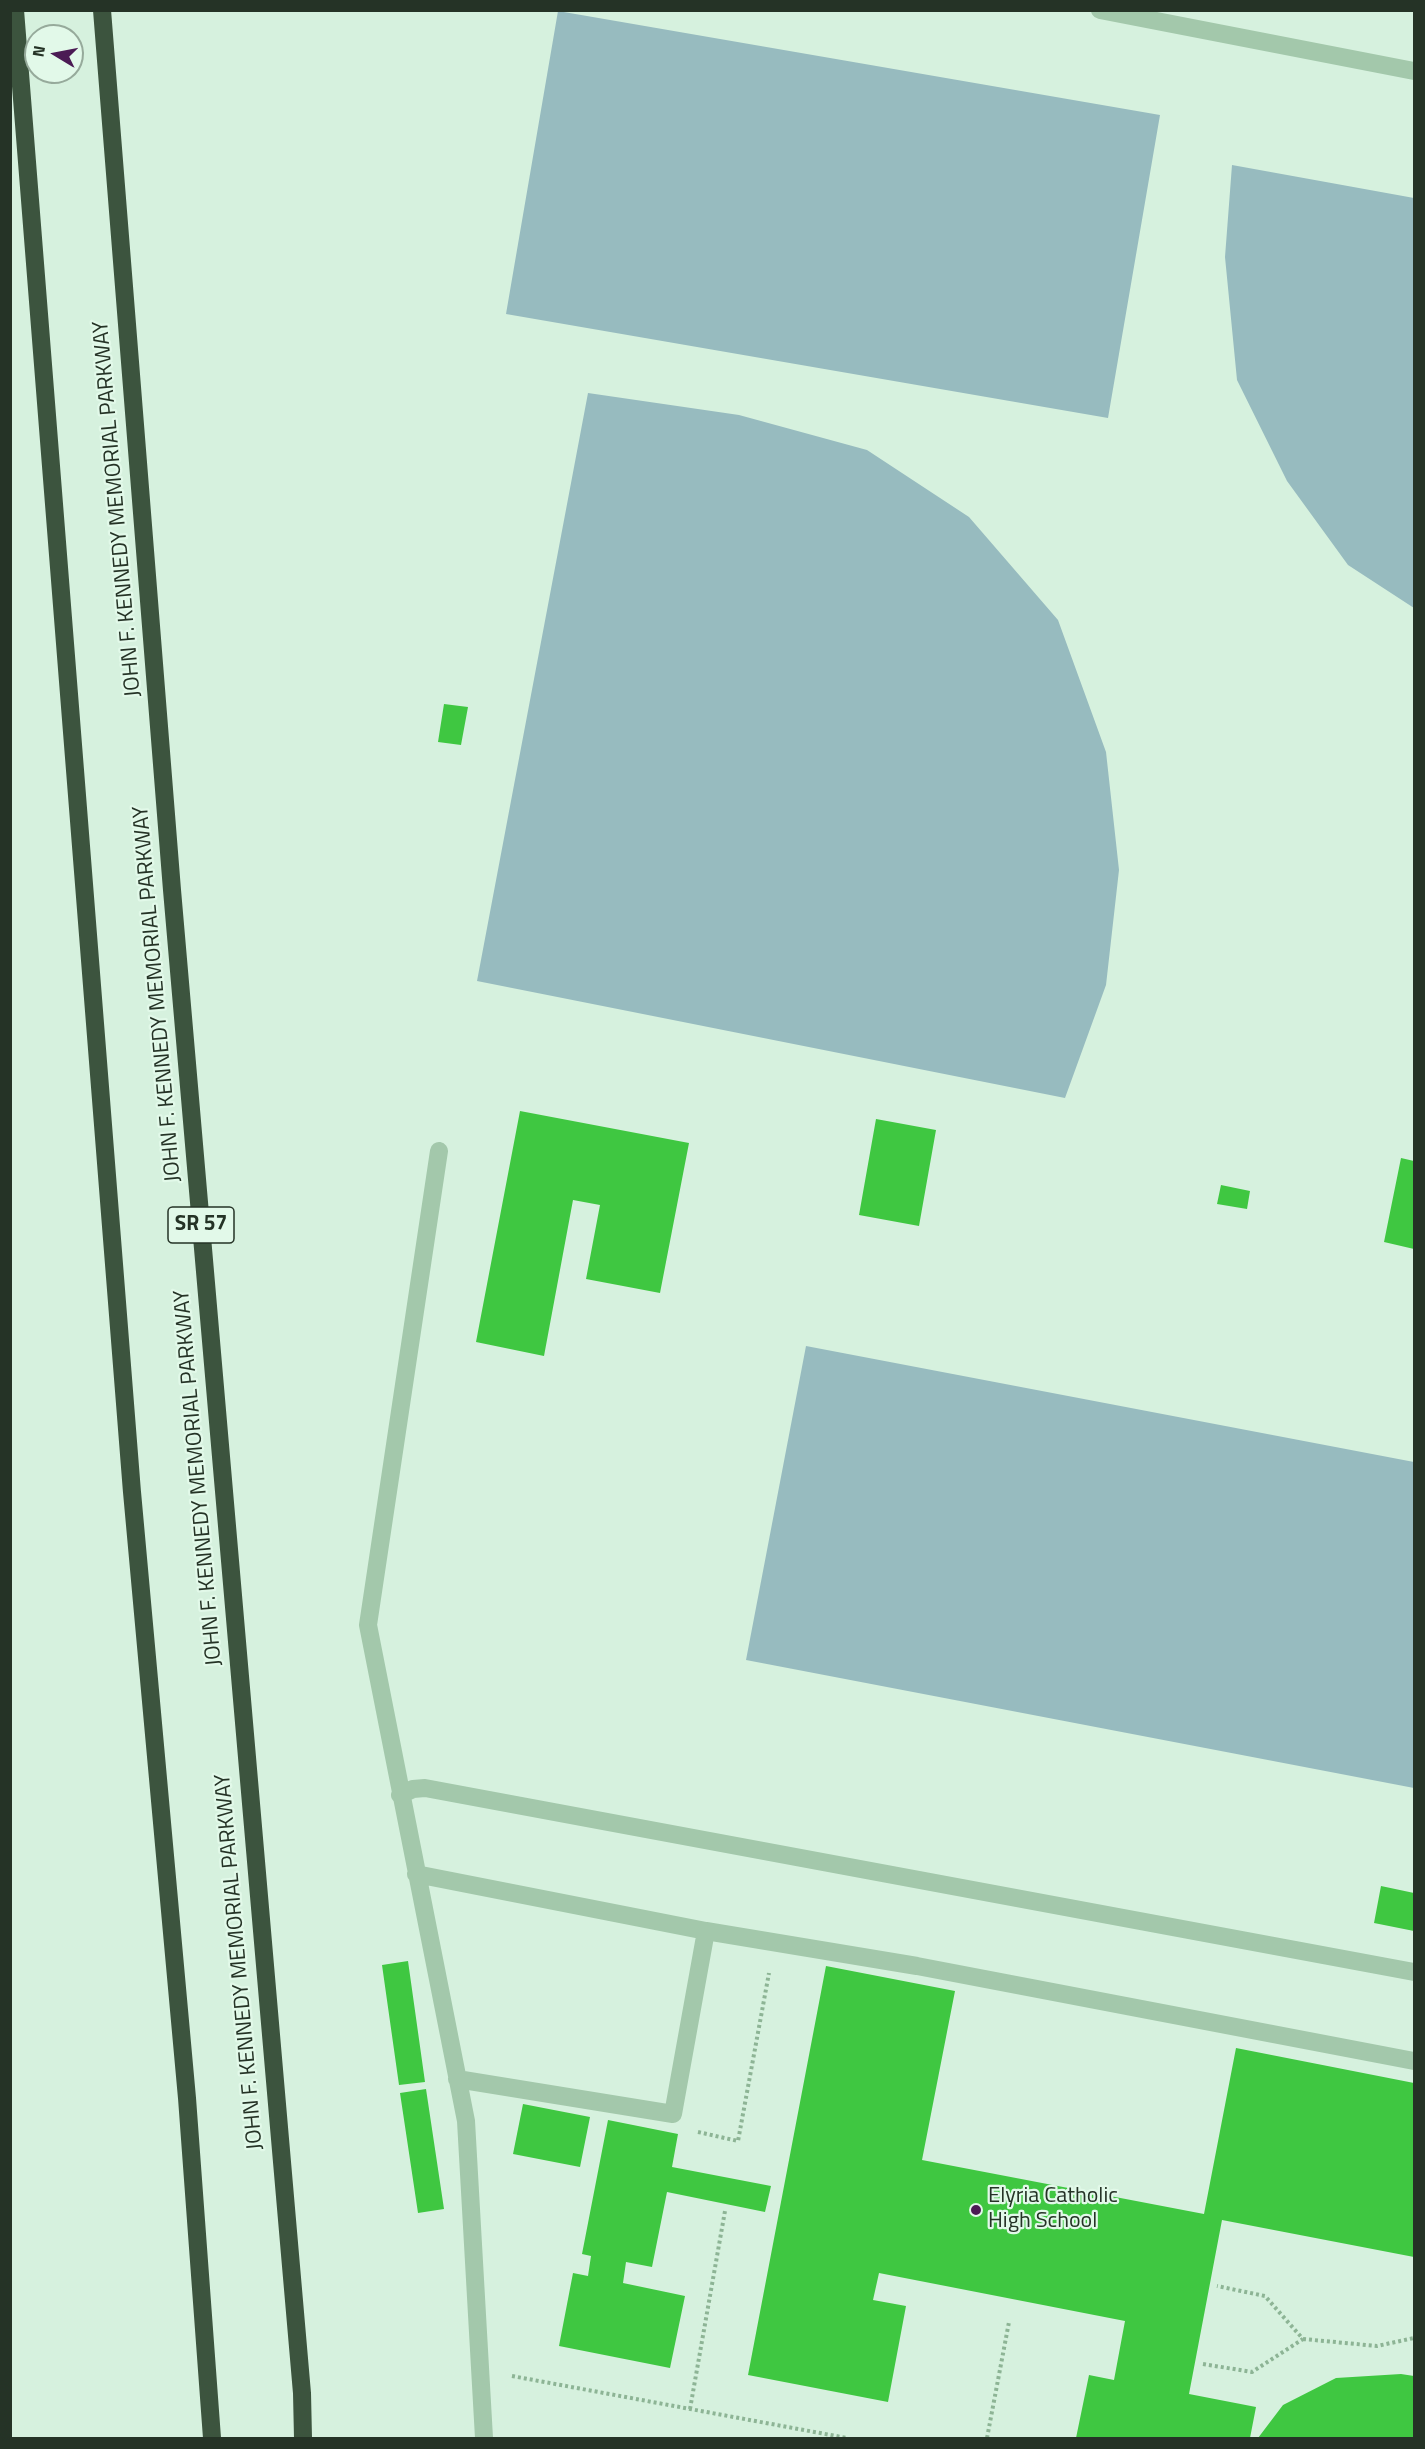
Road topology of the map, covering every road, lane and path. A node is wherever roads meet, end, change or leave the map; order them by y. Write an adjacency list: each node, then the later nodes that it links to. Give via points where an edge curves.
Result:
1 (15, 10): 22 (highway, via 132,1492 187,2098)
2 (102, 10): 23 (highway, JOHN F. KENNEDY MEMORIAL PARKWAY / SR 57)
3 (1100, 10): 4 (street)
4 (1414, 70)
5 (438, 1151): 6 (street, via 368,1625)
6 (400, 1795): 7 (street); 10 (street, via 425,1788)
7 (416, 1874): 8 (street); 12 (street)
8 (706, 1931): 11 (street, via 917,1966); 12 (street, via 673,2114)
9 (771, 1966): 13 (path, via 738,2141)
10 (1414, 1972)
11 (1414, 2061)
12 (457, 2079): 24 (street, via 466,2121)
13 (693, 2132)
14 (725, 2211): 21 (path)
15 (1217, 2286): 18 (path, via 1265,2296)
16 (1009, 2322): 26 (path)
17 (1414, 2338): 18 (path, via 1377,2346)
18 (1303, 2339): 19 (path, via 1252,2372)
19 (1203, 2364)
20 (507, 2375): 21 (path)
21 (690, 2409): 25 (path)
22 (212, 2439)
23 (303, 2439)
24 (484, 2439)
25 (847, 2439)
26 (987, 2439)

